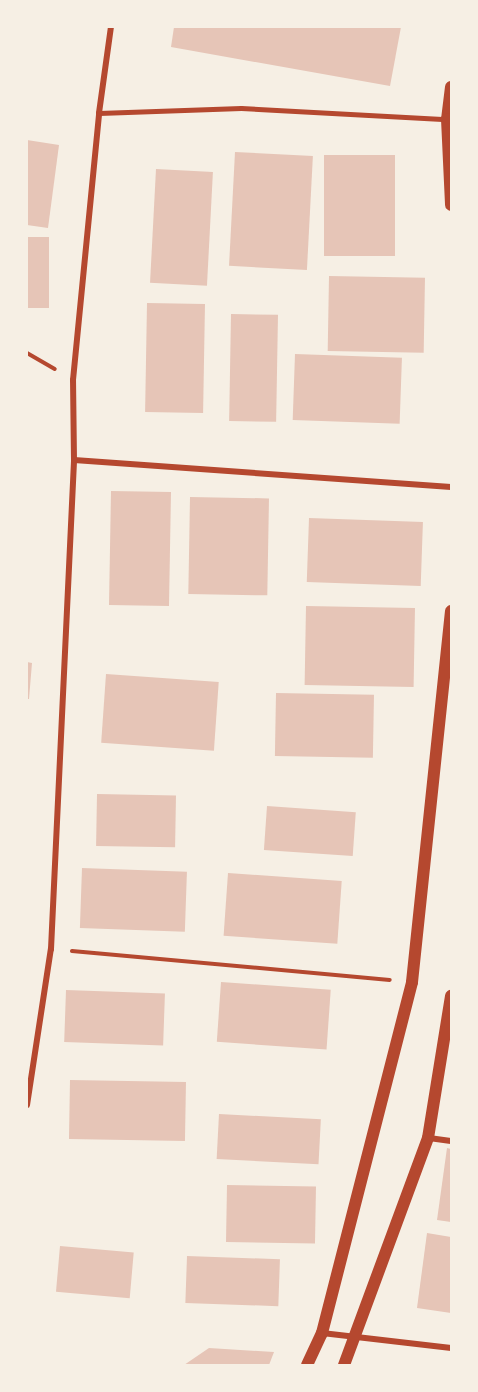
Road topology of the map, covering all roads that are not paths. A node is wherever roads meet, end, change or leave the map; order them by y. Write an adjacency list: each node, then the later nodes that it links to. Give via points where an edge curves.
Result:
1 (111, 27): 3 (street)
2 (451, 87): 4 (main road)
3 (99, 113): 4 (street, via 242,108); 6 (street, via 73,381)
4 (447, 119): 5 (main road)
5 (451, 205)
6 (74, 460): 7 (street); 10 (street, via 51,949)
7 (451, 487)
8 (451, 611): 13 (main road, via 412,982)
9 (451, 996): 11 (main road)
10 (27, 1105)
11 (428, 1138): 12 (street); 14 (main road)
12 (451, 1141)
13 (322, 1333): 14 (street); 16 (main road)
14 (356, 1334): 15 (street); 17 (main road)
15 (451, 1348)
16 (307, 1365)
17 (344, 1365)

